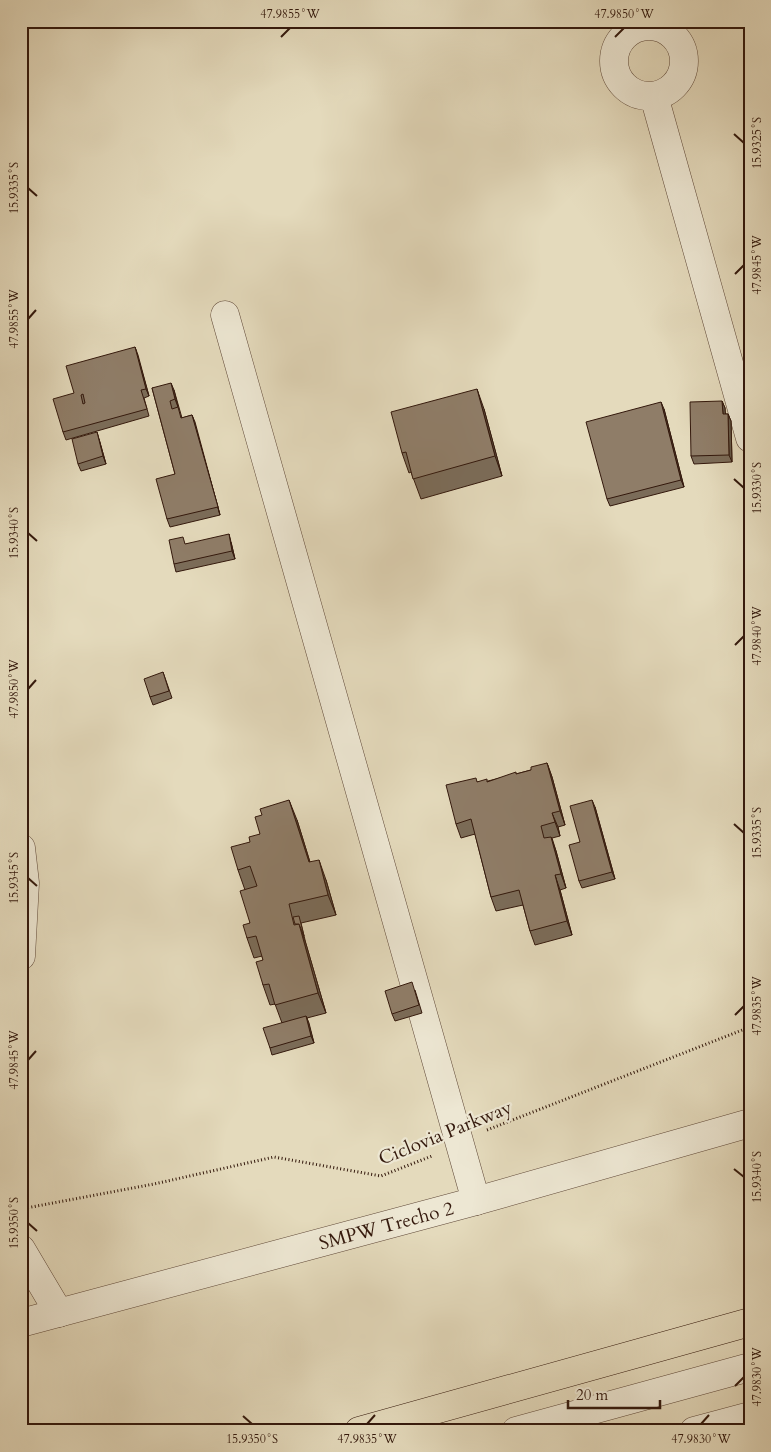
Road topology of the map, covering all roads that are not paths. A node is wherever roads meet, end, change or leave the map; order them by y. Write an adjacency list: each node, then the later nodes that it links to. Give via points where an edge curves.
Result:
1 (654, 96): 3 (street)
2 (225, 315): 7 (street)
3 (750, 438)
4 (21, 848): 5 (street, via 24,883)
5 (21, 956)
6 (750, 1123): 7 (street, SMPW Trecho 2)
7 (476, 1200): 9 (street, SMPW Trecho 2)
8 (21, 1249): 9 (street)
9 (58, 1313): 11 (street, SMPW Trecho 2)
10 (750, 1322): 14 (highway)
11 (21, 1323)
12 (750, 1366): 15 (street)
13 (750, 1416): 16 (street)
14 (359, 1431)
15 (516, 1431)
16 (694, 1431)

